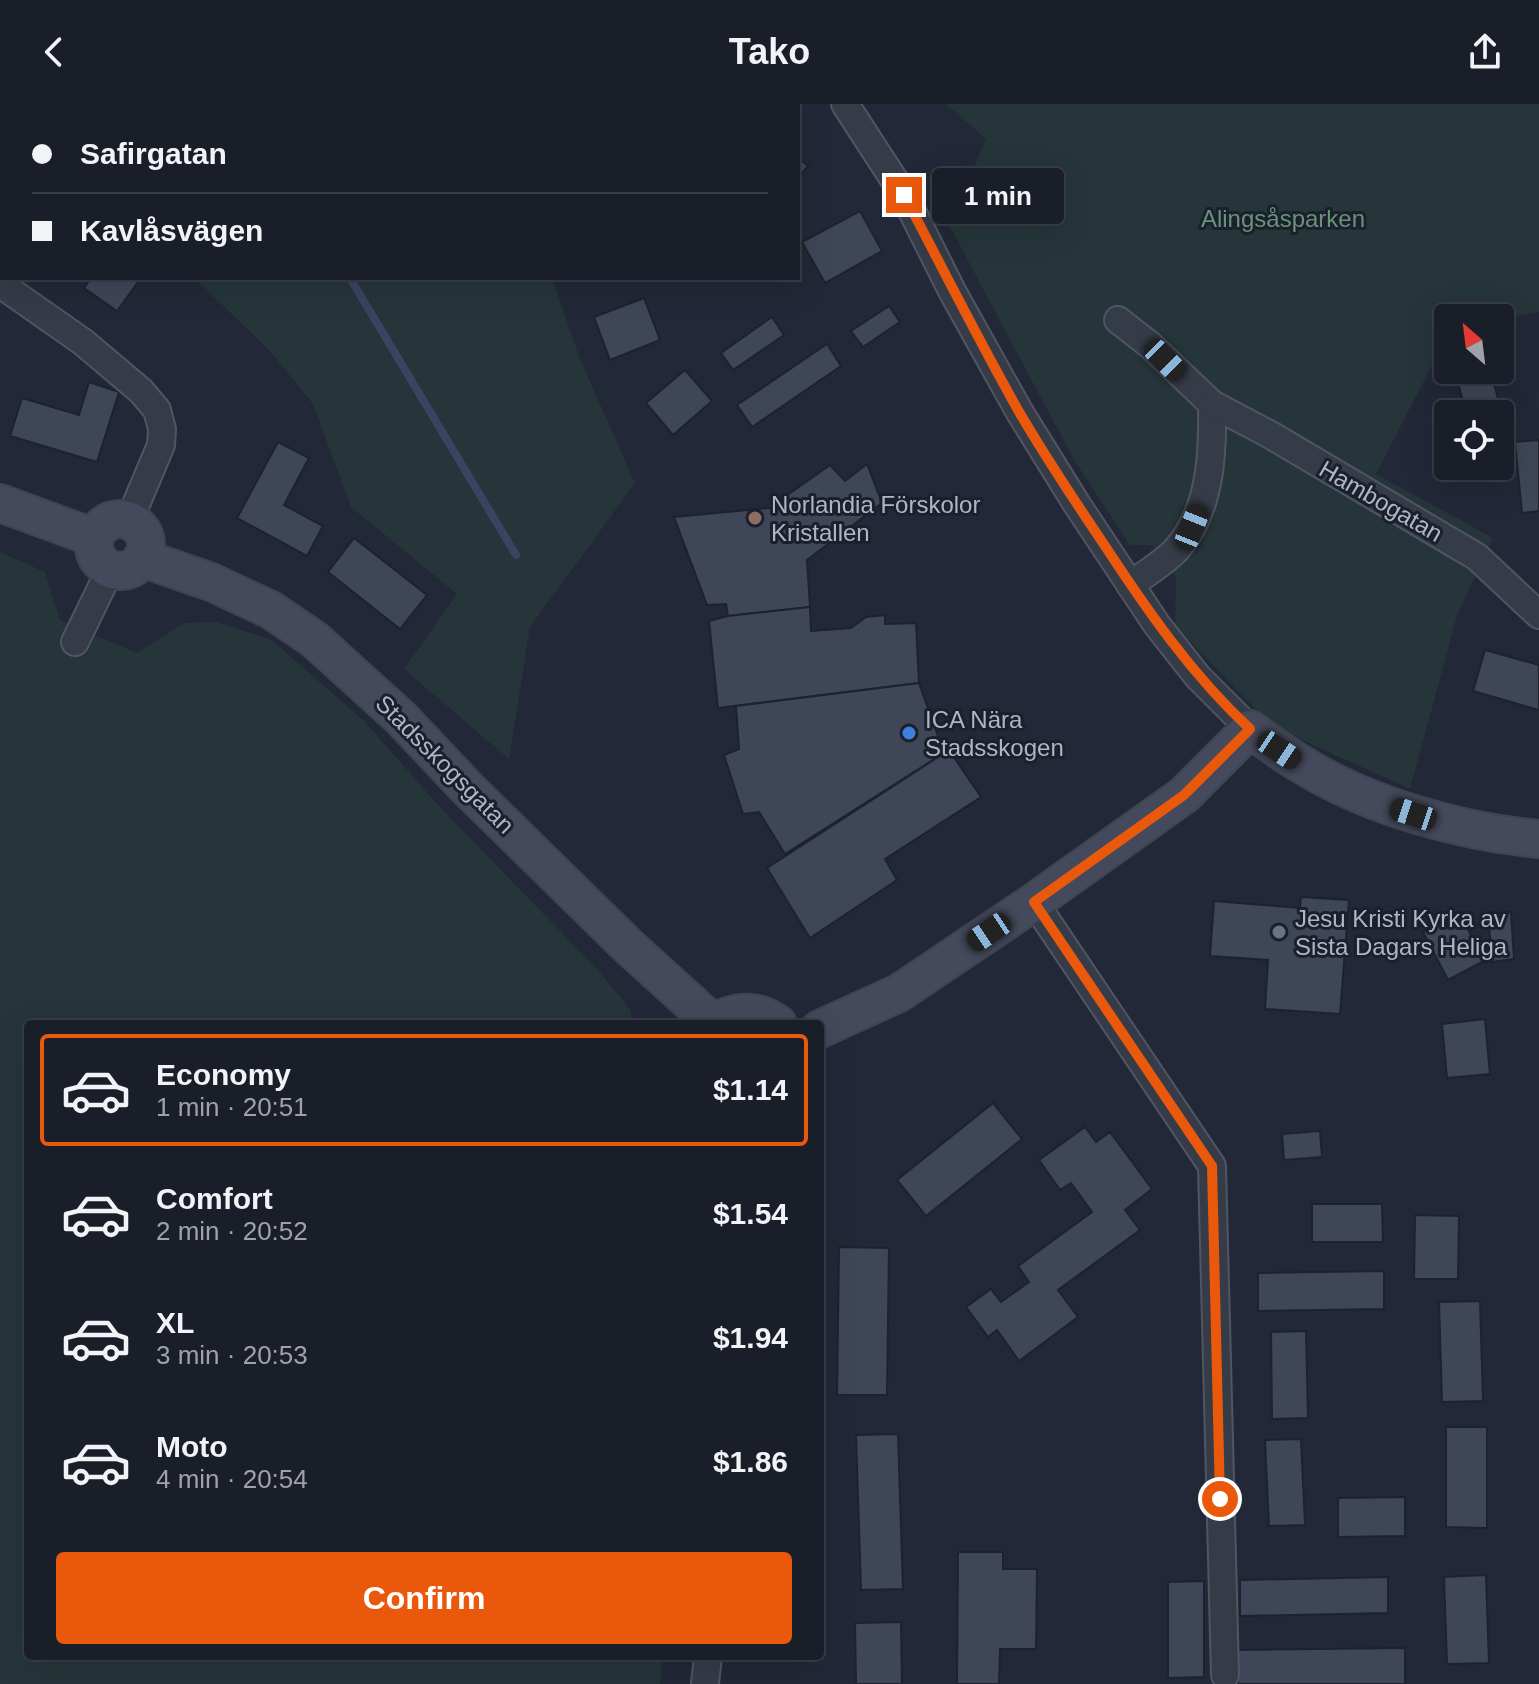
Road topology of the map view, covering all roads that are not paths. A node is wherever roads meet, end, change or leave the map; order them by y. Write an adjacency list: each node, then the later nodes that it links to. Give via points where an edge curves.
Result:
1 (845, 104): 8 (street, via 904,195 1019,411)
2 (0, 284): 6 (street, via 83,342 157,410 161,445)
3 (1118, 320): 4 (street, Hambogatan)
4 (1212, 404): 8 (street, via 1206,492 1192,527 1175,551); 9 (street, Hambogatan, via 1477,557)
5 (0, 503): 7 (street, Stadsskogsgatan)
6 (129, 521): 7 (street, via 145,539)
7 (116, 555): 10 (street); 14 (street, Stadsskogsgatan, via 211,582 271,610 315,640)
8 (1130, 585): 11 (street, via 1198,677)
9 (1539, 615)
10 (75, 642)
11 (1250, 729): 12 (street, via 1308,769 1388,806 1438,822); 13 (street, via 1184,795)
12 (1539, 839)
13 (1034, 902): 17 (street, via 899,993); 19 (street, via 1212,1166)
14 (709, 1020)
15 (718, 1020): 16 (street, via 748,1012)
16 (772, 1020)
17 (824, 1027)
18 (708, 1660): 20 (street)
19 (1225, 1675)
20 (705, 1684)

